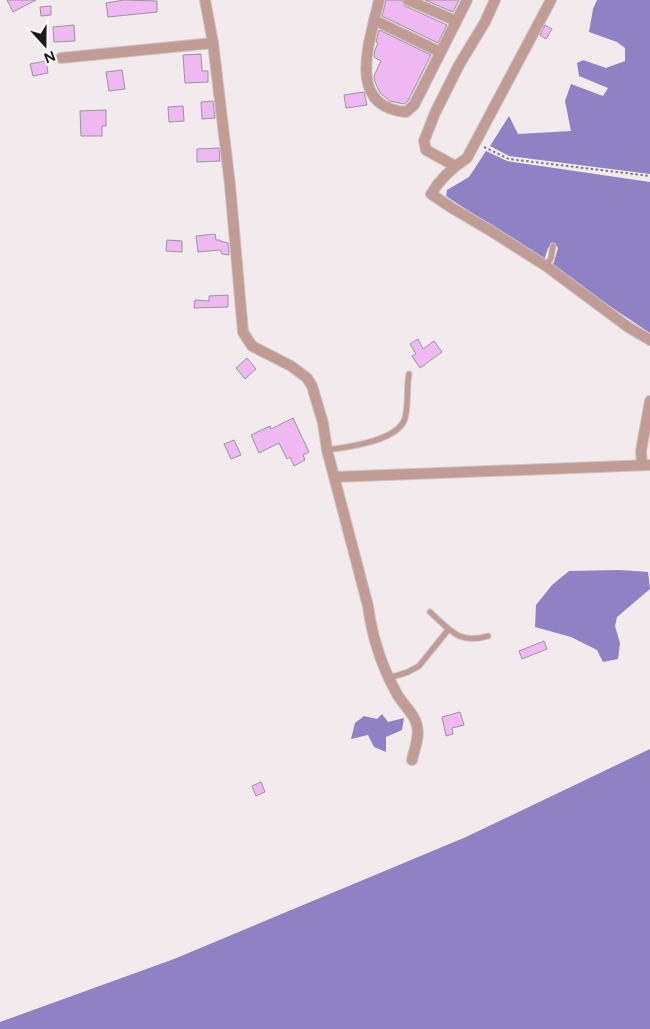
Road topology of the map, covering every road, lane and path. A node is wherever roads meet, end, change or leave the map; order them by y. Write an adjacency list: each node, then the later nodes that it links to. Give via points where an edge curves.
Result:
1 (205, 0): 9 (street)
2 (379, 0): 7 (street)
3 (408, 0): 8 (street)
4 (467, 0): 8 (street)
5 (495, 0): 13 (street, via 459,65 424,141 426,150)
6 (551, 0): 12 (street)
7 (374, 20): 10 (street); 10 (street, via 367,50 368,84 371,94 380,103 400,112 410,110)
8 (456, 21): 10 (street)
9 (213, 43): 11 (street); 20 (street, via 244,332 255,348 307,378 315,394)
10 (440, 52)
11 (61, 58)
12 (476, 143): 13 (street, via 467,158); 14 (path, via 509,159)
13 (455, 166): 16 (street, via 431,194)
14 (650, 176)
15 (553, 246): 16 (lane)
16 (546, 266): 17 (street)
17 (650, 340)
18 (409, 374): 20 (lane, via 405,418 398,429 380,439)
19 (650, 401): 21 (street, via 641,450)
20 (328, 450): 22 (street)
21 (646, 465): 22 (street)
22 (335, 477): 26 (street, via 371,625 381,661)
23 (430, 612): 24 (lane)
24 (448, 630): 25 (lane, via 470,639); 26 (lane, via 419,666)
25 (488, 636)
26 (390, 678): 27 (street, via 397,696 417,725 418,736)
27 (412, 760)

